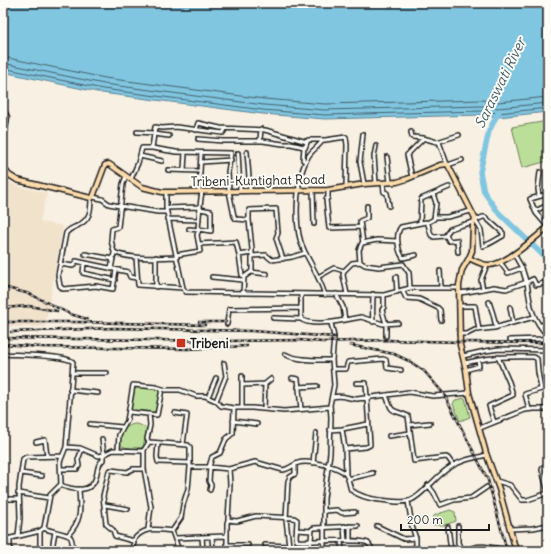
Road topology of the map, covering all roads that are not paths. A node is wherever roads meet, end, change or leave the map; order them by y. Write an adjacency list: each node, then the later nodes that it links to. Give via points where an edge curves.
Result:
1 (3, 109): 17 (main road, via 7,117)
2 (226, 128): 3 (street); 4 (street, via 223,133); 4 (street, via 198,123)
3 (261, 129): 13 (street); 15 (street)
4 (196, 130): 7 (street, via 176,127 155,128)
5 (137, 132): 7 (street)
6 (411, 132): 11 (street, via 412,138)
7 (154, 134): 10 (street); 19 (street)
8 (363, 134): 43 (street, via 360,162)
9 (459, 135): 16 (street)
10 (169, 136)
11 (423, 138): 16 (street); 39 (street, via 407,155)
12 (198, 139): 13 (street)
13 (260, 140): 20 (street)
14 (323, 140): 15 (street); 30 (street); 45 (street, via 346,138)
15 (307, 142): 20 (street)
16 (439, 142): 32 (street)
17 (3, 143)
18 (376, 146): 44 (street)
19 (152, 148): 21 (street); 25 (street, via 142,148)
20 (305, 148): 30 (street)
21 (185, 152): 23 (street); 35 (street)
22 (247, 152): 49 (street)
23 (201, 153): 27 (street, via 231,153); 31 (street)
24 (238, 153): 48 (street)
25 (140, 156): 29 (street); 40 (street)
26 (387, 156): 41 (street)
27 (231, 160): 31 (street); 47 (street, via 228,172)
28 (462, 160): 32 (street)
29 (162, 161)
30 (305, 161): 50 (street)
31 (201, 162): 36 (street)
32 (447, 165): 39 (main road, Tribeni-Kuntighat Road); 65 (main road)
33 (3, 167): 58 (main road, via 9,175 18,180)
34 (168, 170): 35 (street)
35 (184, 170): 36 (street)
36 (200, 171): 53 (street)
37 (540, 172): 57 (street)
38 (126, 176): 40 (main road, Tribeni-Kuntighat Road); 58 (main road, Tribeni-Kuntighat Road, via 109,164 104,165); 60 (street)
39 (412, 177): 41 (main road, Tribeni-Kuntighat Road)
40 (131, 179): 54 (main road, Tribeni-Kuntighat Road, via 142,187)
41 (390, 182): 42 (main road, Tribeni-Kuntighat Road)
42 (383, 183): 44 (main road, Tribeni-Kuntighat Road); 62 (street)
43 (364, 184): 44 (main road, Tribeni-Kuntighat Road); 45 (main road, Tribeni-Kuntighat Road)
44 (376, 184)
45 (346, 187): 52 (main road, Tribeni-Kuntighat Road)
46 (449, 187): 55 (street)
47 (229, 190): 48 (main road, Tribeni-Kuntighat Road); 53 (main road, Tribeni-Kuntighat Road); 70 (street, via 235,219)
48 (240, 190): 49 (main road, Tribeni-Kuntighat Road)
49 (250, 190): 50 (main road, Tribeni-Kuntighat Road)
50 (299, 190): 51 (main road, Tribeni-Kuntighat Road); 86 (street, via 296,218)
51 (313, 190): 52 (main road, Tribeni-Kuntighat Road); 75 (street)
52 (328, 190): 76 (street, via 326,199 329,228)
53 (201, 191): 54 (main road, Tribeni-Kuntighat Road); 64 (street)
54 (166, 192): 63 (street)
55 (434, 194): 68 (street); 73 (street, via 421,199)
56 (548, 194): 57 (street)
57 (539, 196): 66 (street, via 530,198)
58 (92, 198): 60 (street); 102 (street, via 90,213 85,222 67,231)
59 (548, 205): 66 (street)
60 (120, 206): 67 (street); 85 (street, via 118,227 112,229)
61 (367, 206): 76 (street, via 368,217 360,220)
62 (389, 206)
63 (166, 208): 64 (street); 67 (street)
64 (200, 208): 71 (street); 79 (street, via 211,211 211,230)
65 (471, 211): 68 (street, via 447,217); 72 (main road)
66 (535, 211): 77 (street)
67 (166, 212): 69 (street)
68 (434, 217): 74 (street)
69 (168, 219): 71 (street); 92 (street)
70 (249, 219): 90 (street); 98 (street, via 249,210 276,209 276,238)
71 (199, 220): 79 (street)
72 (475, 221): 72 (street, via 481,230 484,246 503,236 503,233 485,217); 80 (street, via 450,230); 96 (main road)
73 (420, 223): 74 (street); 81 (street, via 401,227)
74 (427, 223): 80 (street, via 432,236)
75 (314, 224)
76 (361, 227): 82 (street)
77 (548, 227): 88 (main road)
78 (189, 229): 79 (street)
79 (199, 230): 83 (street)
80 (446, 235): 84 (street, via 449,241 457,240)
81 (397, 241): 82 (street, via 377,240); 95 (street)
82 (363, 243): 99 (street, via 359,250)
83 (199, 244): 89 (street, via 237,242); 92 (street, via 200,251)
84 (458, 252)
85 (114, 253): 93 (street); 97 (street)
86 (305, 253): 98 (street); 113 (street)
87 (84, 254): 97 (street)
88 (514, 254): 100 (main road); 105 (street)
89 (239, 255): 90 (street); 116 (street)
90 (252, 255): 98 (street, via 266,255 272,260); 110 (street)
91 (416, 255): 95 (street)
92 (176, 256): 94 (street); 122 (street)
93 (136, 257): 94 (street); 115 (street)
94 (156, 257): 120 (street)
95 (403, 258): 103 (street)
96 (469, 258): 104 (main road); 124 (main road, via 462,270)
97 (113, 259): 106 (street)
98 (283, 259)
99 (360, 262): 103 (street, via 376,267); 108 (street, via 352,263)
100 (500, 262): 104 (main road); 105 (street, via 508,273)
101 (84, 263): 102 (street, via 75,261 73,266); 106 (street); 117 (street, via 83,273)
102 (60, 264): 117 (street, via 58,278 63,289 96,286 113,289)
103 (403, 264): 123 (street, via 409,273)
104 (487, 265): 125 (street, via 481,280)
105 (522, 268): 118 (street)
106 (111, 269): 107 (street)
107 (116, 270): 115 (street, via 128,272 130,277); 117 (street)
108 (344, 271): 113 (street, via 334,268); 133 (street)
109 (440, 271): 121 (street)
110 (251, 272): 111 (street); 116 (street)
111 (267, 274)
112 (212, 277): 116 (street)
113 (318, 277): 131 (street)
114 (396, 277): 127 (street)
115 (137, 278): 120 (street, via 138,285)
116 (244, 279): 128 (street)
117 (115, 280)
118 (526, 282): 119 (street, via 533,279 536,285); 125 (street, via 506,289); 140 (street)
119 (548, 285)
120 (156, 287): 122 (street)
121 (441, 287): 123 (street); 124 (street)
122 (183, 288): 128 (street, via 187,292)
123 (410, 288): 126 (street)
124 (459, 288): 129 (main road)
125 (483, 289): 129 (street)
126 (402, 290): 127 (street); 144 (street, via 406,298 419,299 438,308)
127 (397, 292): 135 (street)
128 (242, 293): 130 (street)
129 (459, 293): 137 (main road)
130 (301, 294): 131 (street); 139 (street)
131 (325, 294): 132 (street)
132 (336, 294): 133 (street); 143 (street, via 343,307)
133 (347, 294): 134 (street)
134 (373, 294): 135 (street); 146 (street)
135 (384, 295): 151 (street, via 382,310)
136 (489, 302): 153 (street)
137 (459, 306): 154 (street, via 475,306); 155 (main road)
138 (510, 307): 149 (street)
139 (301, 308): 142 (street); 150 (street, via 229,309)
140 (534, 317): 149 (street); 152 (street)
141 (273, 318): 142 (street)
142 (301, 319): 148 (street, via 306,322)
143 (345, 320): 146 (street, via 361,317); 148 (street)
144 (441, 320)
145 (548, 321): 152 (street)
146 (373, 322): 151 (street)
147 (398, 322): 151 (street)
148 (331, 323): 164 (street, via 334,336)
149 (513, 323): 153 (street)
150 (227, 324)
151 (386, 324): 156 (street)
152 (540, 326): 157 (street)
153 (496, 327): 154 (street)
154 (479, 330): 155 (street)
155 (459, 334): 162 (main road)
156 (386, 336)
157 (548, 336): 158 (street, via 541,339)
158 (510, 340)
159 (548, 350): 162 (street, via 499,349)
160 (3, 354): 171 (street, via 72,360)
161 (285, 354): 164 (street, via 291,357)
162 (463, 356): 167 (main road)
163 (498, 357): 165 (street); 196 (street, via 536,358 538,361 538,372 543,388 525,394); 202 (street, via 513,395 489,406)
164 (332, 360): 168 (street)
165 (478, 360): 167 (street); 170 (street, via 479,366)
166 (224, 363): 190 (street, via 226,376)
167 (465, 364): 170 (main road)
168 (333, 369): 169 (street, via 346,369 348,362 384,359 387,368); 188 (street)
169 (401, 370)
170 (466, 370): 185 (main road)
171 (72, 373): 172 (street); 183 (street)
172 (106, 373)
173 (242, 376): 179 (street)
174 (216, 378): 187 (street)
175 (292, 378): 181 (street, via 298,378)
176 (271, 379): 178 (street)
177 (356, 383): 189 (street, via 365,383)
178 (265, 384): 179 (street); 194 (street)
179 (242, 385): 191 (street)
180 (318, 386): 181 (street)
181 (298, 387): 195 (street)
182 (162, 389): 187 (street, via 180,390); 198 (street, via 133,385); 200 (street, via 157,415)
183 (70, 390): 184 (street); 220 (street)
184 (98, 393)
185 (469, 393): 186 (street, via 433,396 409,392); 209 (main road)
186 (386, 395): 189 (street); 207 (street, via 392,410 408,416)
187 (208, 397): 190 (street)
188 (332, 397): 189 (street, via 340,395); 192 (street)
189 (366, 399): 206 (street)
190 (216, 401): 193 (street, via 221,406)
191 (242, 407): 193 (street); 194 (street)
192 (330, 407): 195 (street); 211 (street)
193 (234, 408): 201 (street)
194 (264, 409): 195 (street)
195 (301, 409)
196 (529, 409): 197 (street); 202 (street)
197 (548, 410)
198 (129, 412): 200 (street); 208 (street)
199 (175, 413): 219 (street, via 187,416)
200 (150, 414): 217 (street, via 147,439)
201 (233, 421): 205 (street); 235 (street, via 233,433 226,439 220,453 212,457)
202 (494, 422): 209 (street)
203 (430, 423): 207 (street)
204 (90, 424): 208 (street)
205 (258, 424)
206 (368, 424): 210 (street); 222 (street, via 370,446)
207 (409, 425): 213 (street)
208 (122, 427): 223 (street)
209 (480, 428): 226 (main road)
210 (342, 429): 211 (street); 222 (street)
211 (330, 430): 234 (street)
212 (316, 433): 229 (street)
213 (410, 433): 214 (street); 232 (street, via 414,461 446,457)
214 (389, 436)
215 (102, 440): 225 (street)
216 (36, 442): 227 (street, via 45,440)
217 (149, 442): 218 (street); 224 (street)
218 (158, 443): 219 (street); 230 (street, via 158,462)
219 (183, 444): 230 (street, via 190,446)
220 (66, 447): 221 (street); 228 (street)
221 (82, 449): 225 (street, via 95,455); 236 (street, via 77,469)
222 (345, 449): 241 (street)
223 (118, 450): 224 (street); 225 (street)
224 (144, 450): 237 (street)
225 (103, 455): 248 (street, via 92,485 87,489)
226 (487, 455): 232 (street); 244 (main road)
227 (47, 456): 228 (street); 239 (street, via 24,458)
228 (62, 456): 236 (street)
229 (314, 463): 231 (street); 234 (street)
230 (190, 465): 235 (street); 276 (street, via 188,489 180,518)
231 (295, 465): 238 (street, via 281,470 253,462); 261 (street, via 295,473 288,481)
232 (453, 465): 246 (street)
233 (548, 465): 250 (street, via 542,470)
234 (329, 466): 241 (street); 258 (street)
235 (210, 467): 238 (street); 249 (street)
236 (61, 469): 245 (street)
237 (144, 469): 256 (street, via 127,472 109,471 104,494); 272 (street, via 151,507)
238 (229, 469): 262 (street)
239 (21, 473): 242 (street); 251 (street)
240 (373, 473): 243 (street)
241 (346, 474): 243 (street)
242 (42, 476)
243 (348, 479): 255 (street, via 352,491 369,498 393,502)
244 (497, 481): 250 (street, via 510,485 522,500); 273 (main road)
245 (60, 485): 248 (street); 252 (street, via 51,492)
246 (428, 485): 247 (street, via 440,504 471,498); 255 (street)
247 (487, 487)
248 (79, 489): 279 (street, via 80,517)
249 (210, 490)
250 (548, 492)
251 (18, 493): 252 (street); 254 (street)
252 (49, 498): 271 (street)
253 (4, 499): 254 (street); 260 (street)
254 (19, 499): 280 (street)
255 (408, 501): 286 (street)
256 (105, 505): 257 (street); 288 (street, via 106,524 113,530 114,536)
257 (128, 509)
258 (325, 511): 259 (street); 264 (street)
259 (355, 512)
260 (5, 517)
261 (286, 519): 262 (street, via 256,516 237,521); 274 (street, via 296,519); 296 (street)
262 (228, 520): 281 (street)
263 (548, 525): 273 (street)
264 (325, 526): 265 (street); 277 (street, via 316,527); 290 (street)
265 (344, 526): 266 (street); 291 (street)
266 (350, 526): 267 (street); 292 (street)
267 (358, 526)
268 (377, 526): 286 (street, via 404,539)
269 (458, 526): 317 (street, via 458,543)
270 (448, 527): 316 (street)
271 (44, 528): 275 (street); 278 (street)
272 (148, 529): 276 (street); 288 (street, via 137,534)
273 (510, 529): 320 (main road)
274 (297, 530): 277 (street); 289 (street, via 298,541)
275 (40, 531): 280 (street); 300 (street)
276 (172, 531): 285 (street)
277 (312, 531): 289 (street)
278 (54, 532): 279 (street); 301 (street)
279 (68, 535): 302 (street)
280 (18, 536): 284 (street)
281 (226, 536): 283 (street); 293 (street)
282 (202, 537): 283 (street); 285 (street); 307 (street)
283 (212, 537): 308 (street)
284 (10, 538): 287 (street); 299 (street)
285 (176, 538): 306 (street)
286 (416, 538): 315 (street, via 416,545)
287 (3, 540)
288 (133, 540): 305 (street)
289 (311, 541): 290 (street); 311 (street)
290 (324, 541): 291 (street); 312 (street)
291 (343, 541): 292 (street); 313 (street)
292 (350, 541): 314 (street, via 368,544)
293 (226, 545): 294 (street); 309 (street)
294 (248, 545)
295 (264, 545): 296 (street)
296 (289, 546): 310 (street)
297 (494, 547): 298 (street); 318 (street, via 477,547); 319 (street)
298 (504, 550)
299 (10, 551)
300 (40, 551)
301 (53, 551)
302 (73, 551)
303 (103, 551): 304 (street)
304 (116, 551)
305 (130, 551)
306 (179, 551)
307 (203, 551)
308 (213, 551)
309 (227, 551)
310 (288, 551)
311 (310, 551)
312 (324, 551)
313 (342, 551)
314 (374, 551)
315 (412, 551)
316 (451, 551)
317 (463, 551)
318 (467, 551)
319 (494, 551)
320 (516, 551)

